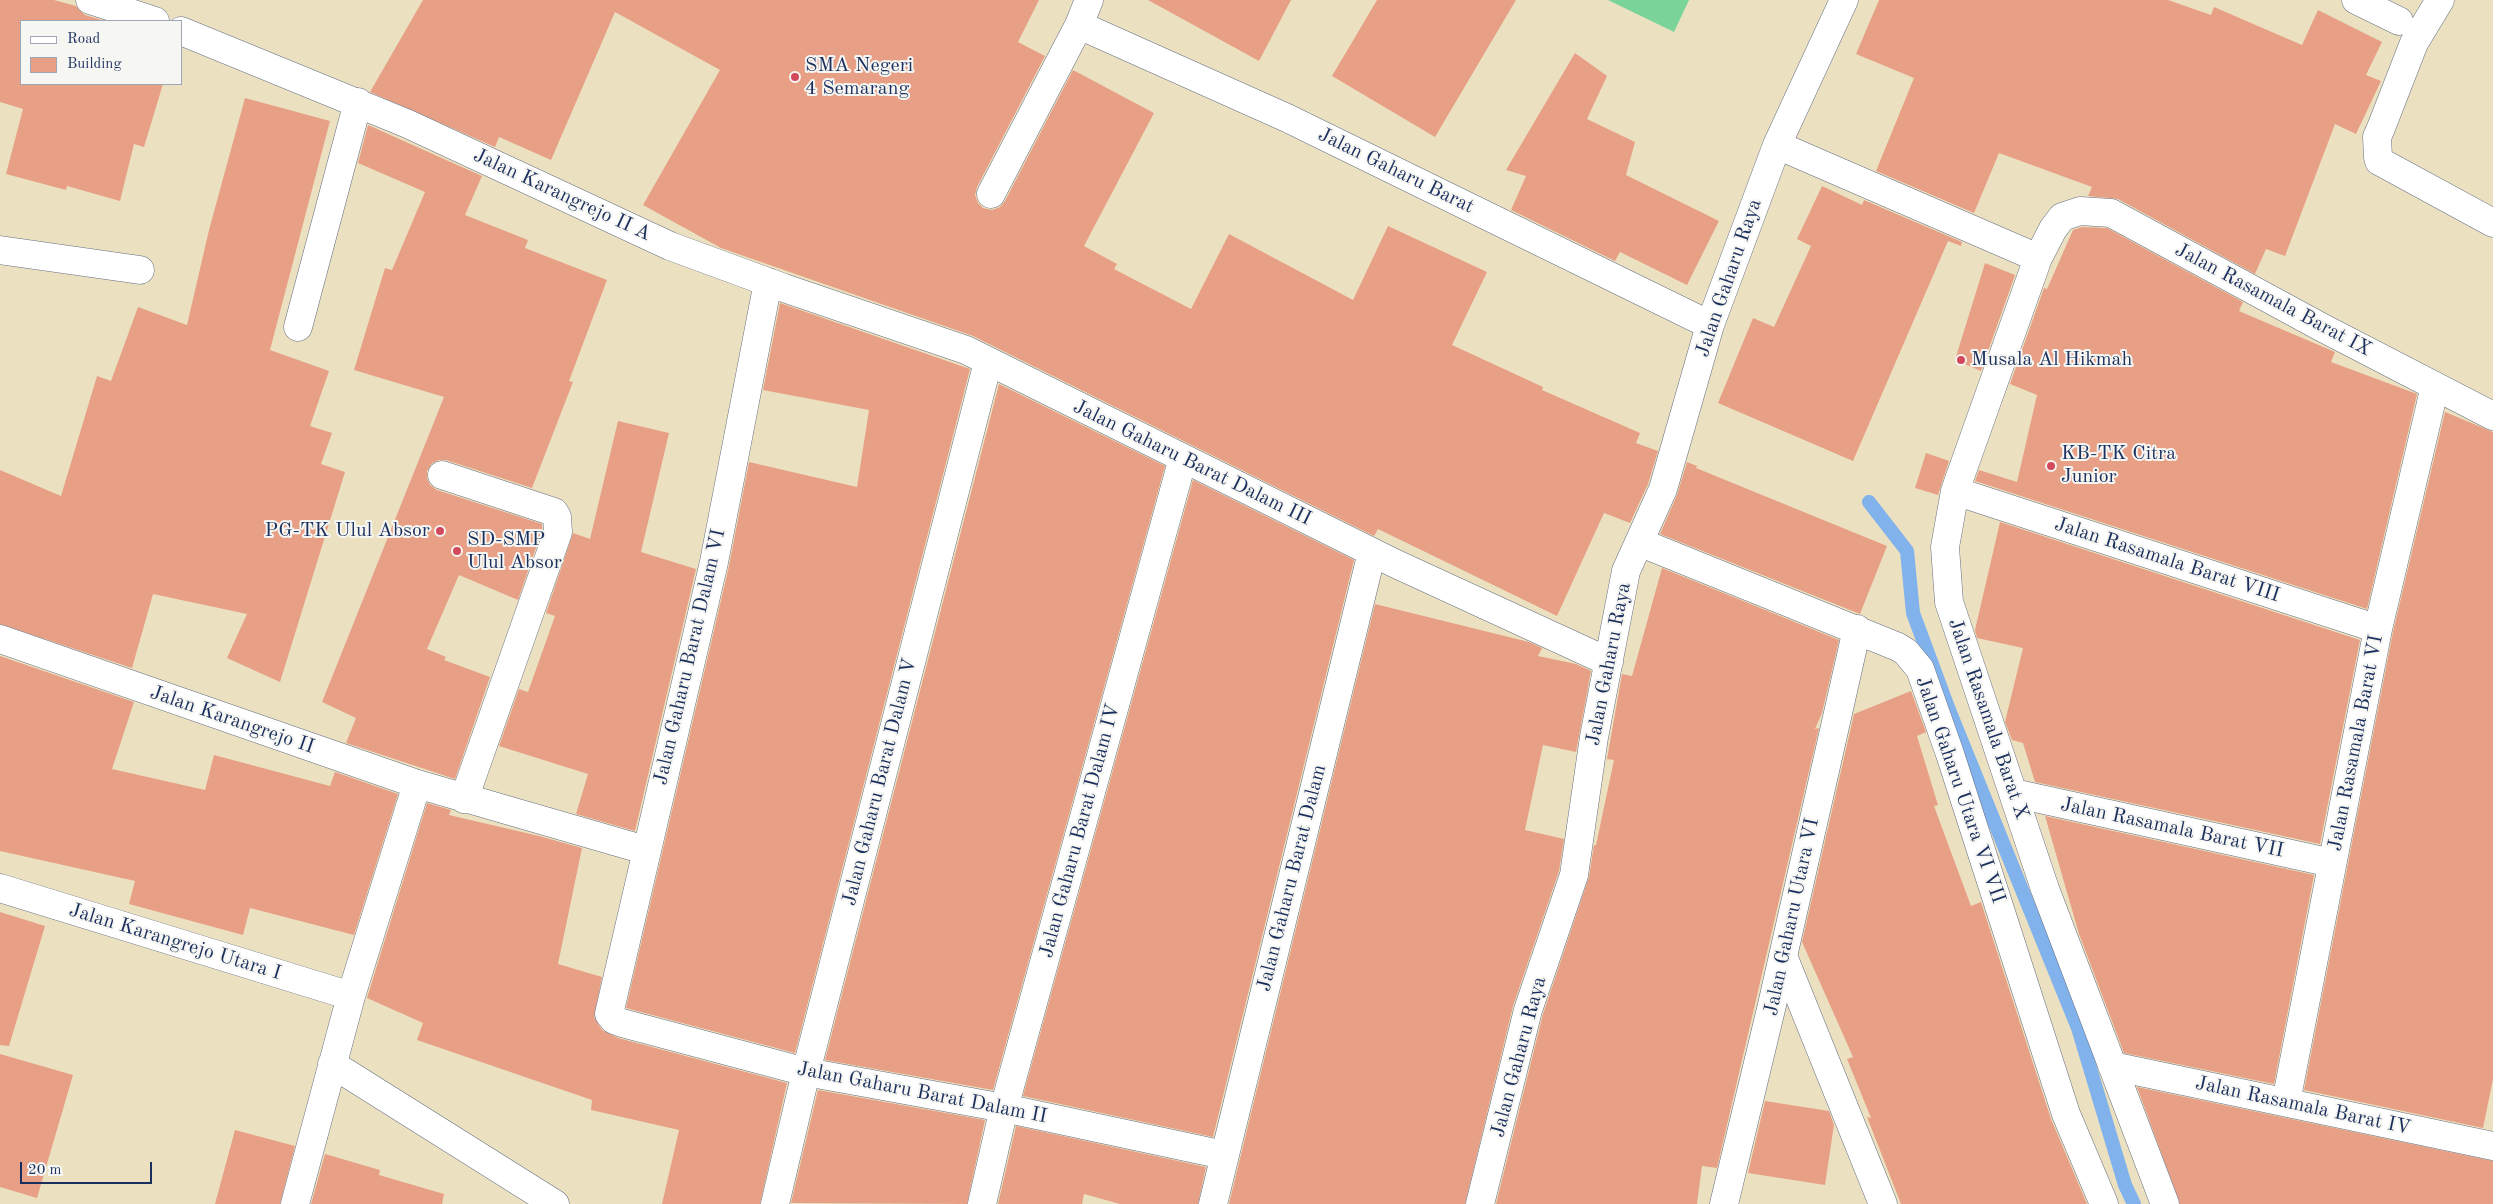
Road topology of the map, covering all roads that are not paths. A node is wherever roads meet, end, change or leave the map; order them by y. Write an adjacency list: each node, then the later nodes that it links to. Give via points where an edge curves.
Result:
1 (90, 0): 6 (street)
2 (1089, 0): 8 (street)
3 (1844, 0): 11 (street, Jalan Gaharu Raya)
4 (2356, 0): 7 (street)
5 (2440, 0): 13 (street, via 2414,43 2380,128 2378,157 2379,161)
6 (152, 20)
7 (2400, 21)
8 (1079, 25): 12 (street); 19 (street, Jalan Gaharu Barat, via 1287,118)
9 (182, 31): 10 (street, Jalan Karangrejo II A)
10 (358, 102): 18 (street, Jalan Karangrejo II A, via 670,246); 20 (street)
11 (1779, 141): 16 (street); 19 (street, Jalan Gaharu Raya)
12 (991, 194)
13 (2493, 223)
14 (2052, 228): 16 (street, Jalan Rasamala Barat X); 22 (street, Jalan Rasamala Barat IX, via 2062,217 2080,211 2111,213)
15 (0, 250): 17 (street)
16 (2038, 258): 26 (street, Jalan Rasamala Barat X)
17 (140, 270)
18 (768, 282): 21 (street, Jalan Gaharu Barat Dalam III, via 966,350); 36 (street, Jalan Gaharu Barat Dalam VI, via 714,562)
19 (1710, 325): 27 (street, Jalan Gaharu Raya, via 1663,489)
20 (298, 327)
21 (988, 362): 24 (street, Jalan Gaharu Barat Dalam III); 44 (street, Jalan Gaharu Barat Dalam V)
22 (2435, 386): 23 (street, Jalan Rasamala Barat IX); 30 (street, Jalan Rasamala Barat VI)
23 (2493, 416)
24 (1184, 458): 28 (street, Jalan Gaharu Barat Dalam III); 46 (street, Jalan Gaharu Barat Dalam IV)
25 (442, 475): 35 (street, via 554,512 558,532)
26 (1955, 491): 30 (street, Jalan Rasamala Barat VIII); 34 (street, Jalan Rasamala Barat X, via 1945,547 1949,602)
27 (1639, 542): 29 (street, Jalan Gaharu Utara VI VII); 32 (street, Jalan Gaharu Raya, via 1626,571)
28 (1372, 552): 32 (street, Jalan Gaharu Barat Dalam III); 48 (street, Jalan Gaharu Barat Dalam)
29 (1857, 629): 39 (street, Jalan Gaharu Utara VI); 57 (street, Jalan Gaharu Utara VI VII, via 1906,652 1920,669 2066,1114)
30 (2378, 629): 37 (street, Jalan Rasamala Barat VI)
31 (0, 639): 33 (street, Jalan Karangrejo II)
32 (1609, 662): 54 (street, Jalan Gaharu Raya, via 1594,737 1574,875 1528,1010)
33 (417, 784): 35 (street, Jalan Karangrejo II); 40 (street)
34 (2013, 793): 37 (street, Jalan Rasamala Barat VII); 43 (street, Jalan Rasamala Barat X, via 2045,889)
35 (464, 798): 36 (street, Jalan Karangrejo II)
36 (645, 850): 41 (street, Jalan Gaharu Barat Dalam VI, via 609,1007 609,1014)
37 (2332, 862): 45 (street, Jalan Rasamala Barat VI)
38 (0, 888): 40 (street, Jalan Karangrejo Utara I)
39 (1783, 956): 55 (street, Jalan Gaharu Utara VI); 56 (street)
40 (351, 996): 42 (street)
41 (622, 1023): 44 (street, Jalan Gaharu Barat Dalam II)
42 (332, 1064): 49 (street); 50 (street)
43 (2112, 1066): 45 (street, Jalan Rasamala Barat IV); 58 (street, Jalan Rasamala Barat X)
44 (806, 1072): 46 (street, Jalan Gaharu Barat Dalam II); 51 (street, Jalan Gaharu Barat Dalam V)
45 (2286, 1102): 47 (street, Jalan Rasamala Barat IV)
46 (1004, 1108): 48 (street, Jalan Gaharu Barat Dalam II); 52 (street, Jalan Gaharu Barat Dalam IV)
47 (2492, 1141)
48 (1224, 1155): 53 (street, Jalan Gaharu Barat Dalam)
49 (295, 1204)
50 (555, 1204)
51 (775, 1204)
52 (982, 1204)
53 (1213, 1204)
54 (1480, 1204)
55 (1724, 1204)
56 (1883, 1204)
57 (2104, 1204)
58 (2165, 1204)

